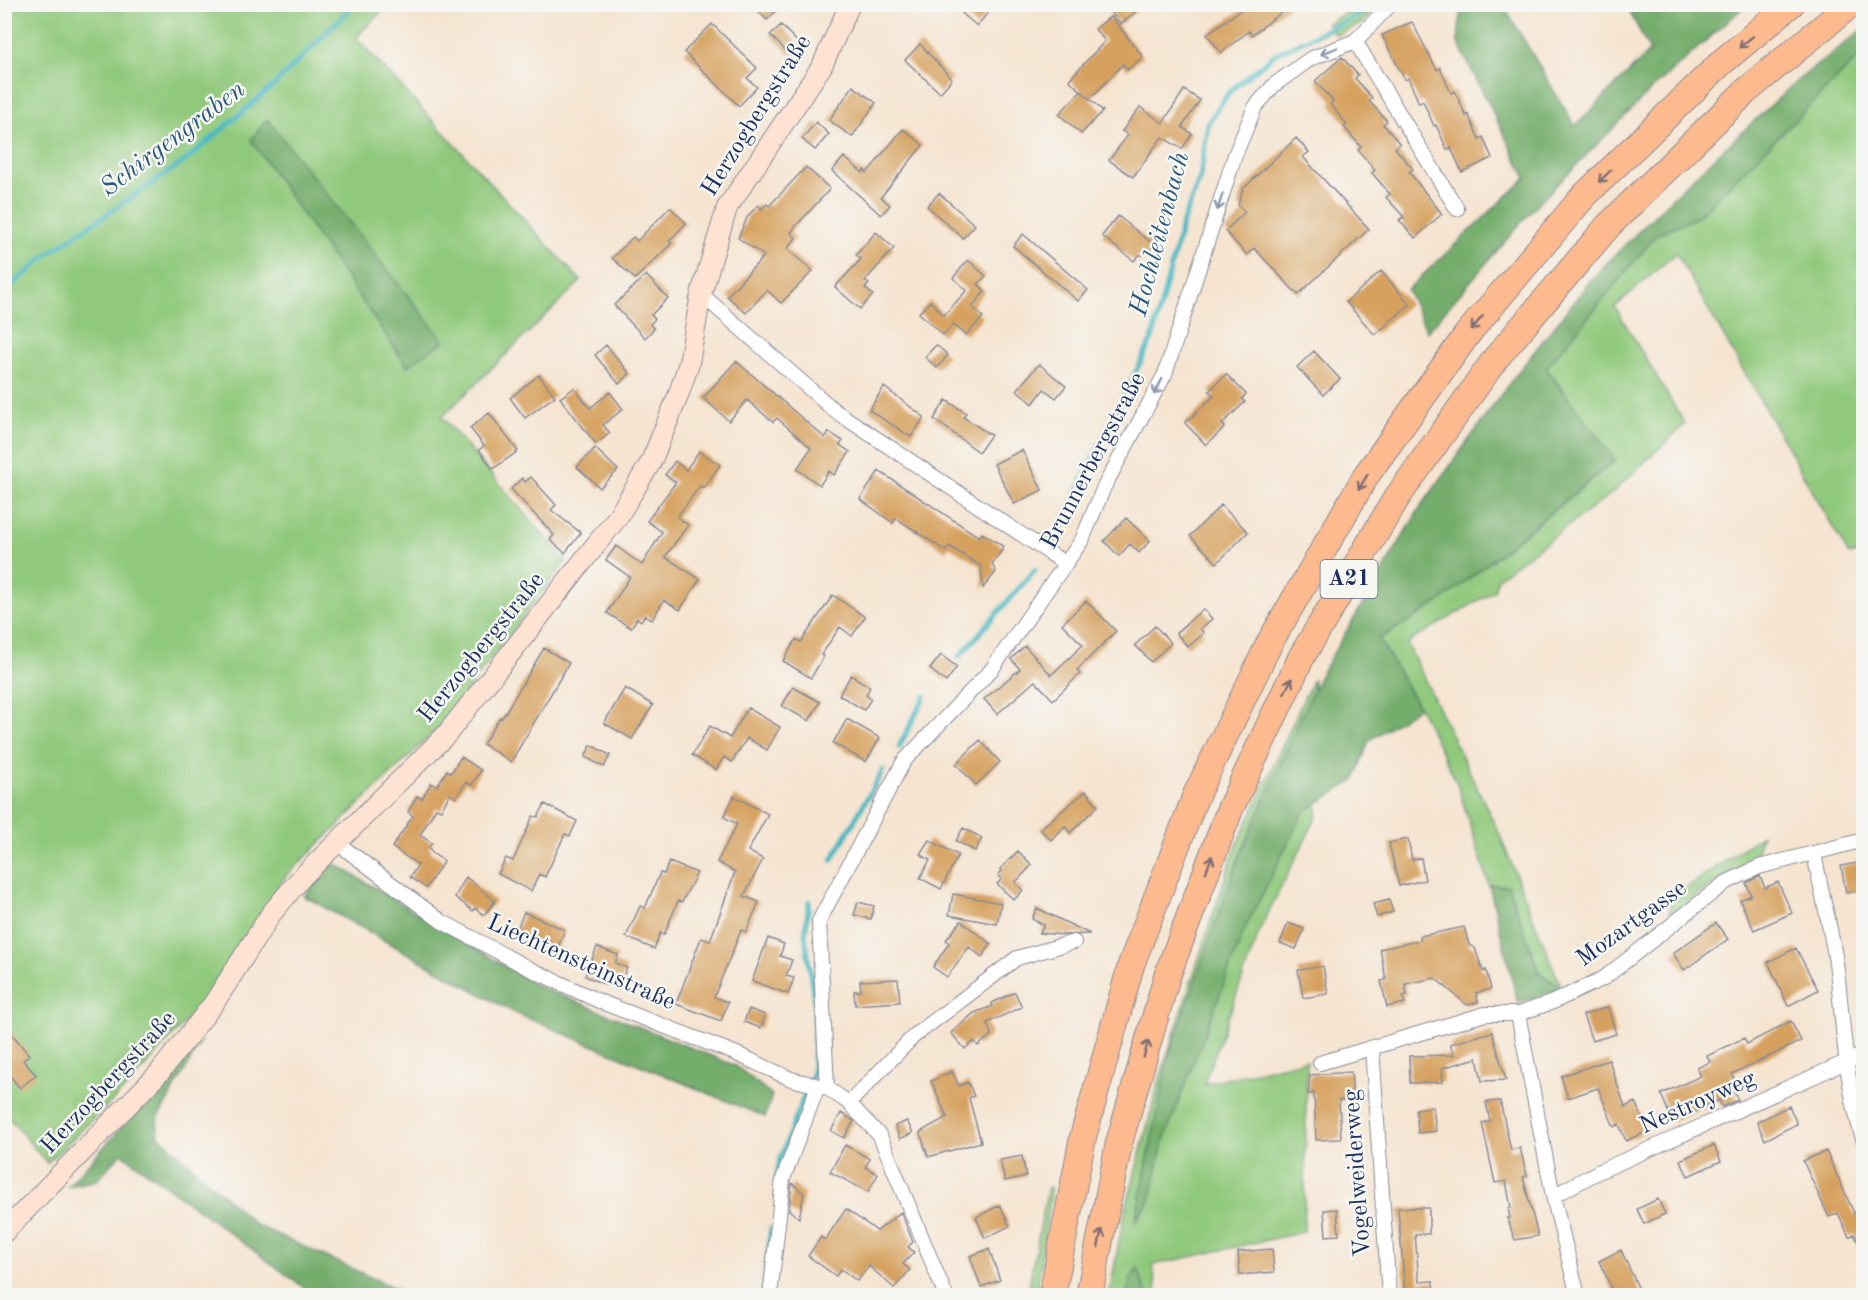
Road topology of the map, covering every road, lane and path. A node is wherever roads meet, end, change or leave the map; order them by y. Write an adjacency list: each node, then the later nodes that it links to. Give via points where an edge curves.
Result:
1 (850, 4): 7 (main road, Herzogbergstraße, via 822,66 727,208)
2 (1391, 4): 5 (street, Brunnerbergstraße)
3 (1791, 4): 25 (highway, A21, one-way to 25, via 1722,62 1583,197 1469,332 1367,474 1270,642 1196,795 1131,965 1083,1137)
4 (1851, 4): 26 (highway, A21, one-way to 4, via 1119,1143 1167,976 1230,809 1302,656 1396,499 1496,358 1609,225 1745,92)
5 (1354, 41): 6 (street); 8 (street, Brunnerbergstraße, one-way to 8, via 1310,59 1274,85 1255,106 1235,155 1165,374 1104,487 1082,540)
6 (1457, 209)
7 (701, 294): 8 (street, via 835,411); 10 (main road, Herzogbergstraße, via 689,363 678,396 632,497 446,735)
8 (1066, 564): 18 (street, Brunnerbergstraße, via 992,669 904,761 819,921)
9 (1863, 840): 11 (street, Mozartgasse)
10 (336, 842): 18 (street, Liechtensteinstraße, via 441,921 528,968 601,1002); 22 (main road, Herzogbergstraße, via 271,914 214,1003 159,1073)
11 (1814, 853): 13 (street, Mozartgasse, via 1759,867 1725,883 1604,978); 17 (street, via 1837,969)
12 (1074, 942): 19 (street, via 1017,958 914,1036)
13 (1518, 1014): 14 (street, Mozartgasse, via 1485,1014); 21 (street)
14 (1372, 1048): 16 (street, Mozartgasse); 27 (street, Vogelweiderweg)
15 (1863, 1054): 17 (street, Nestroyweg)
16 (1320, 1063)
17 (1845, 1063): 20 (street); 21 (street, Nestroyweg, via 1598,1172)
18 (819, 1086): 19 (street); 23 (street, Brunnerbergstraße, via 783,1179)
19 (849, 1103): 24 (street, via 880,1136)
20 (1863, 1142)
21 (1553, 1196): 28 (street)
22 (4, 1232)
23 (770, 1296)
24 (946, 1296)
25 (1052, 1296)
26 (1089, 1296)
27 (1389, 1296)
28 (1578, 1296)

